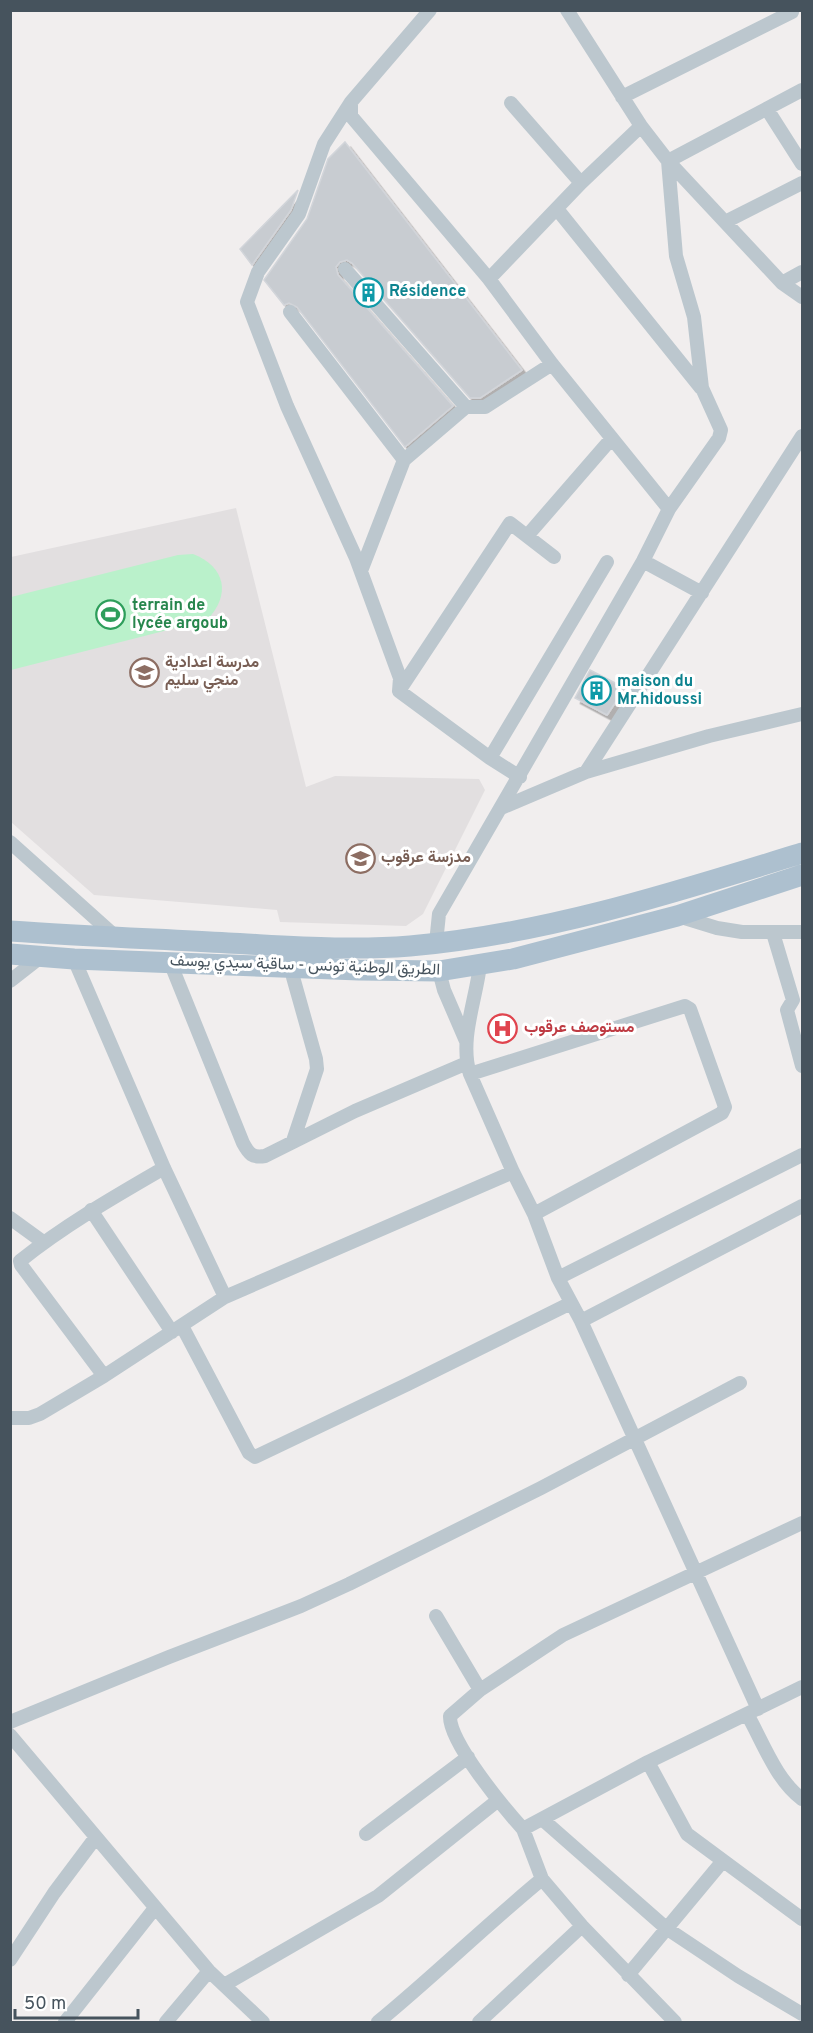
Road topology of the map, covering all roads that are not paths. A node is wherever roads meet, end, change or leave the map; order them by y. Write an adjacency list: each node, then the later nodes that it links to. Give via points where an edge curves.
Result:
1 (430, 10): 6 (street)
2 (567, 10): 5 (street)
3 (794, 12): 5 (street)
4 (802, 90): 8 (street)
5 (621, 98): 9 (street)
6 (351, 102): 18 (street, via 351,116); 33 (street, via 324,144 299,214 258,272 247,302 286,406)
7 (511, 103): 12 (street)
8 (767, 109): 10 (street); 11 (street)
9 (641, 126): 10 (street); 12 (street)
10 (668, 161): 15 (street); 23 (street, via 676,255 694,317)
11 (802, 164)
12 (581, 183): 14 (street)
13 (802, 183): 15 (street)
14 (557, 210): 18 (street); 23 (street)
15 (725, 222): 19 (street)
16 (345, 269): 24 (street)
17 (802, 272): 19 (street)
18 (489, 279): 22 (street)
19 (782, 283): 20 (street)
20 (802, 297)
21 (290, 312): 27 (street)
22 (552, 364): 24 (street, via 485,407); 26 (street)
23 (702, 388): 28 (street, via 721,430 719,438)
24 (466, 407): 27 (street)
25 (802, 436): 34 (street)
26 (612, 438): 28 (street); 29 (street)
27 (404, 460): 33 (street)
28 (669, 509): 31 (street)
29 (527, 536): 30 (street); 35 (street, via 510,523)
30 (554, 557)
31 (643, 561): 34 (street); 39 (street)
32 (606, 562): 37 (street)
33 (361, 571): 35 (street, via 400,678)
34 (702, 593): 38 (street)
35 (399, 692): 37 (street)
36 (802, 714): 38 (street)
37 (490, 758): 39 (street)
38 (586, 772): 40 (street)
39 (520, 777): 40 (street)
40 (501, 808): 49 (street, via 439,914)
41 (10, 842): 48 (street)
42 (802, 853): 49 (main road, الطريق الوطنية تونس - ساقية سيدي يوسف, via 617,909 514,932)
43 (802, 875): 44 (main road, الطريق الوطنية تونس - ساقية سيدي يوسف)
44 (676, 916): 47 (street, via 717,928); 55 (main road, الطريق الوطنية تونس - ساقية سيدي يوسف)
45 (10, 931): 48 (main road, الطريق الوطنية تونس - ساقية سيدي يوسف)
46 (802, 932): 47 (street)
47 (773, 933): 60 (street, via 793,1000 787,1010)
48 (116, 937): 51 (main road, الطريق الوطنية تونس - ساقية سيدي يوسف)
49 (436, 943): 51 (main road, الطريق الوطنية تونس - ساقية سيدي يوسف)
50 (10, 954): 52 (main road, الطريق الوطنية تونس - ساقية سيدي يوسف)
51 (256, 955): 54 (main road, الطريق الوطنية تونس - ساقية سيدي يوسف); 56 (main road, الطريق الوطنية تونس - ساقية سيدي يوسف)
52 (42, 956): 53 (main road, الطريق الوطنية تونس - ساقية سيدي يوسف); 58 (street)
53 (74, 959): 54 (main road, الطريق الوطنية تونس - ساقية سيدي يوسف); 64 (street)
54 (170, 962): 62 (street, via 250,1155 265,1156)
55 (480, 965): 57 (main road, الطريق الوطنية تونس - ساقية سيدي يوسف); 59 (street)
56 (293, 967): 57 (main road, الطريق الوطنية تونس - ساقية سيدي يوسف); 62 (street, via 292,977 317,1069)
57 (439, 970): 59 (street)
58 (10, 981)
59 (466, 1042): 61 (street)
60 (802, 1066)
61 (468, 1069): 62 (street, via 355,1111); 65 (street); 68 (street, via 685,1006 690,1009 724,1107 722,1113)
62 (293, 1141)
63 (802, 1155): 71 (street)
64 (164, 1168): 67 (street); 72 (street)
65 (513, 1173): 68 (street); 72 (street)
66 (802, 1206): 74 (street)
67 (91, 1210): 70 (street); 75 (street)
68 (534, 1215): 71 (street)
69 (10, 1218): 70 (street)
70 (43, 1242): 76 (street, via 20,1261 21,1265)
71 (558, 1278): 73 (street)
72 (225, 1298): 75 (street)
73 (571, 1303): 74 (street); 75 (street, via 255,1457 249,1453)
74 (581, 1321): 79 (street)
75 (177, 1329): 76 (street)
76 (104, 1376): 78 (street, via 40,1414)
77 (740, 1383): 79 (street)
78 (10, 1418)
79 (634, 1440): 81 (street); 86 (street, via 301,1606)
80 (802, 1523): 81 (street)
81 (698, 1573): 84 (street, via 563,1635); 85 (street)
82 (436, 1616): 84 (street)
83 (802, 1687): 85 (street)
84 (480, 1690): 88 (street, via 450,1716)
85 (753, 1711): 89 (street); 90 (street, via 783,1779)
86 (10, 1722)
87 (10, 1735): 95 (street)
88 (468, 1757): 91 (street); 94 (street)
89 (648, 1762): 92 (street); 96 (street, via 687,1834)
90 (802, 1799)
91 (497, 1801): 93 (street); 105 (street, via 378,1896)
92 (542, 1820): 93 (street); 101 (street)
93 (522, 1829): 97 (street)
94 (366, 1834)
95 (96, 1837): 98 (street); 102 (street)
96 (722, 1862): 99 (street); 101 (street)
97 (542, 1879): 100 (street); 110 (street)
98 (155, 1908): 103 (street); 107 (street)
99 (802, 1918)
100 (582, 1926): 104 (street); 111 (street)
101 (666, 1928): 104 (street); 106 (street)
102 (10, 1960)
103 (209, 1971): 105 (street); 108 (street)
104 (628, 1975): 112 (street)
105 (224, 1985): 109 (street)
106 (802, 2014)
107 (65, 2022)
108 (166, 2022)
109 (263, 2022)
110 (378, 2022)
111 (479, 2022)
112 (675, 2022)

